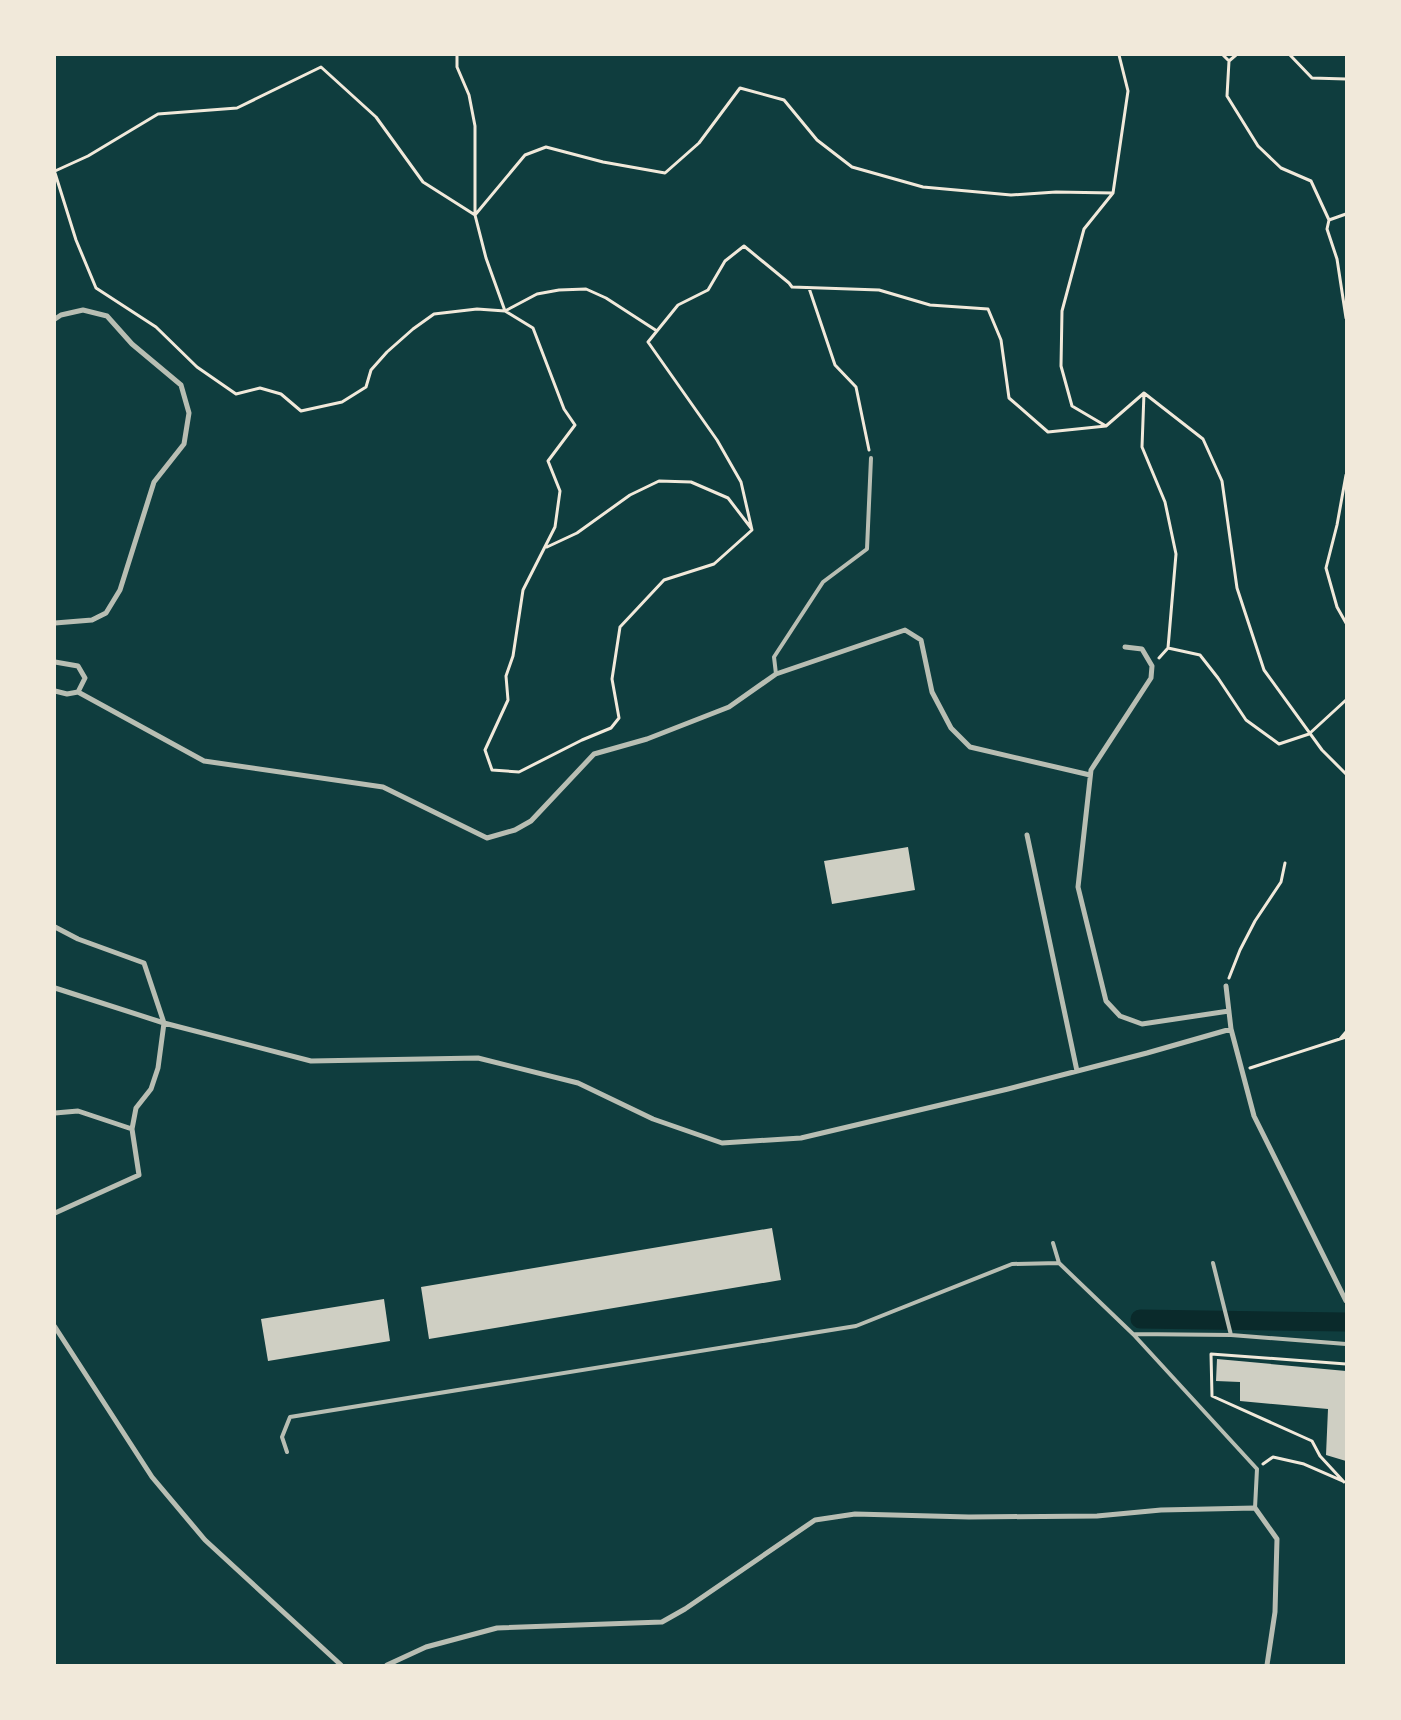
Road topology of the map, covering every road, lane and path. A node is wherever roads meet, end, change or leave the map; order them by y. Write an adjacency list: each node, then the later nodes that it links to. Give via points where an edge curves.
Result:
1 (457, 55): 11 (path, via 457,67 469,95 475,126)
2 (1118, 55): 9 (path, via 1128,91)
3 (1224, 55): 6 (path)
4 (1236, 55): 6 (path)
5 (1290, 55): 7 (path, via 1312,78)
6 (1229, 61): 12 (path, via 1227,96 1258,146 1281,168 1311,181)
7 (1346, 79)
8 (55, 172): 11 (path, via 158,114 237,108 321,67 376,117 423,182); 14 (path, via 76,240 96,288 156,327 197,367 236,394 260,388 281,394 301,411 342,402 366,387 371,370 387,352 434,314 477,309)
9 (1112, 193): 11 (path, via 1011,195 923,187 852,167 817,140 784,100 740,88 699,143 665,173 546,147 525,155); 19 (path, via 1084,229 1062,311 1061,366 1072,406)
10 (1346, 214): 12 (path)
11 (475, 215): 14 (path)
12 (1329, 220): 15 (path, via 1327,229 1337,259)
13 (809, 288): 17 (path, via 792,287 744,246 725,261 708,290 678,305); 19 (path, via 879,290 930,305 988,309 1001,340 1009,398 1048,432); 20 (path, via 835,365 856,386)
14 (505, 311): 17 (path, via 537,294 586,289); 23 (path, via 533,328 564,409 575,425 548,461 560,491 555,527)
15 (1346, 318)
16 (55, 319): 24 (street, via 83,310 107,316 132,344 181,384 189,413 184,444 154,482 120,590 106,613 92,620)
17 (657, 331): 22 (path, via 648,342 717,440 741,482)
18 (1144, 393): 19 (path); 27 (path, via 1142,446 1165,502 1176,554); 34 (path, via 1203,439 1222,481 1237,588 1264,670)
19 (1106, 426)
20 (871, 458): 30 (lane, via 866,549 823,582 774,657)
21 (1346, 475): 25 (path, via 1326,568 1337,607)
22 (752, 530): 23 (path, via 728,498 691,482 659,481 630,495 577,533); 23 (path, via 714,564 664,580 620,627 612,680 619,718 611,728 519,772 492,770 485,750 508,700 506,676 513,656 523,590)
23 (546, 547)
24 (55, 623)
25 (1346, 623)
26 (1125, 647): 29 (street, via 1142,649)
27 (1168, 648): 29 (path); 34 (path, via 1200,655 1246,720 1279,744)
28 (55, 662): 32 (street, via 78,666 85,678)
29 (1152, 666): 36 (street, via 1151,678)
30 (776, 674): 32 (street, via 729,707 648,738 594,754 531,821 515,830 487,838 383,787 204,761); 36 (street, via 905,630 921,640 932,692 951,728 970,747)
31 (55, 691): 32 (street)
32 (78, 692)
33 (1346, 700): 34 (path)
34 (1309, 734): 35 (path)
35 (1346, 774)
36 (1090, 775): 42 (street, via 1078,887 1106,1001 1120,1016 1142,1024)
37 (1027, 835): 49 (street)
38 (1285, 863): 40 (path, via 1282,882 1255,921)
39 (55, 927): 43 (street, via 144,963)
40 (1226, 986): 42 (street)
41 (55, 988): 43 (street)
42 (1229, 1011): 44 (street)
43 (164, 1023): 49 (street, via 311,1061 478,1058 578,1083 653,1119 722,1143 801,1138); 51 (street, via 152,1089 136,1108)
44 (1231, 1030): 48 (street); 49 (street)
45 (1346, 1032): 47 (path)
46 (1346, 1038): 47 (path)
47 (1339, 1040): 48 (path)
48 (1242, 1070): 56 (street, via 1254,1116)
49 (1077, 1071)
50 (55, 1114): 51 (street, via 78,1111)
51 (132, 1128): 52 (street, via 139,1175)
52 (55, 1213)
53 (1054, 1243): 54 (lane)
54 (1059, 1263): 58 (lane); 62 (lane, via 1012,1264 856,1326 290,1417 282,1437)
55 (1213, 1263): 59 (lane)
56 (1346, 1301)
57 (55, 1327): 66 (street, via 152,1476 205,1540)
58 (1133, 1334): 59 (lane); 63 (lane)
59 (1231, 1335): 60 (lane)
60 (1346, 1344)
61 (1346, 1364): 64 (path, via 1211,1354 1212,1396 1312,1441 1320,1456)
62 (287, 1452)
63 (1257, 1469): 64 (path, via 1273,1457 1304,1464); 65 (lane)
64 (1345, 1482)
65 (1255, 1508): 67 (street, via 1161,1510 1097,1516 855,1514 815,1520 662,1622 497,1628 426,1647); 68 (street, via 1277,1539 1275,1612)
66 (342, 1665)
67 (387, 1665)
68 (1267, 1665)

